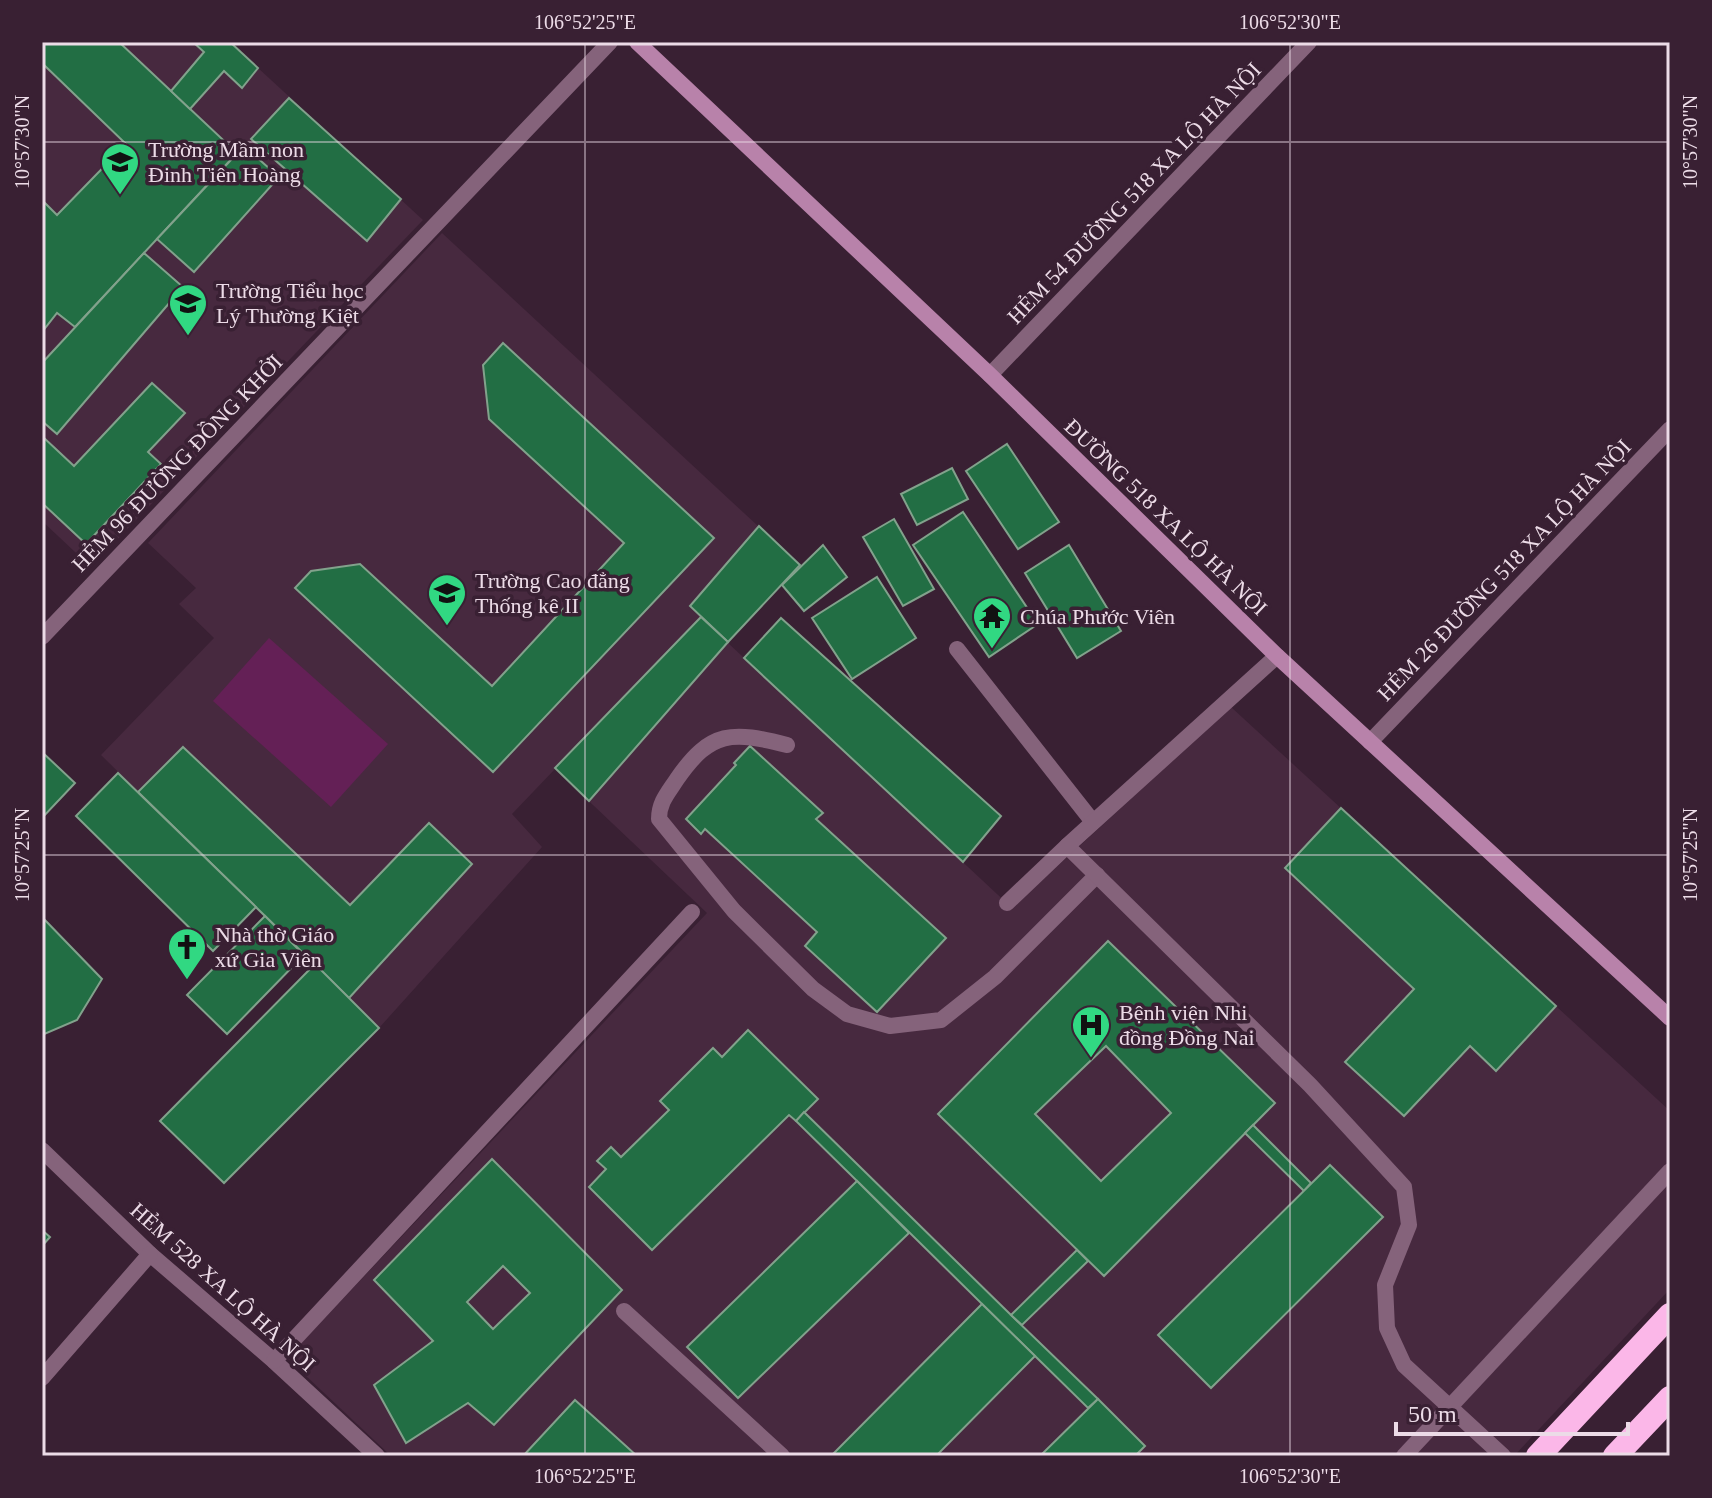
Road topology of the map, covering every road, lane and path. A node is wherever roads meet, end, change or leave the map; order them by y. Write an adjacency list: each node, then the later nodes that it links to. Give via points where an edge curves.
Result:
1 (610, 42): 6 (street, HẺM 96 ĐƯỜNG ĐỒNG KHỞI)
2 (637, 42): 4 (street, ĐƯỜNG 518 XA LỘ HÀ NỘI)
3 (1309, 42): 4 (street, HẺM 54 ĐƯỜNG 518 XA LỘ HÀ NỘI)
4 (990, 375): 8 (street, ĐƯỜNG 518 XA LỘ HÀ NỘI)
5 (1670, 429): 9 (street, HẺM 26 ĐƯỜNG 518 XA LỘ HÀ NỘI)
6 (42, 637)
7 (957, 649): 11 (street)
8 (1277, 656): 9 (street, ĐƯỜNG 518 XA LỘ HÀ NỘI); 11 (street)
9 (1370, 742): 16 (street, ĐƯỜNG 518 XA LỘ HÀ NỘI)
10 (787, 745): 13 (street, via 748,735 715,741 694,754 659,805 659,819 734,911 813,989 847,1014 890,1026 941,1020 995,977)
11 (1093, 822): 12 (street)
12 (1067, 846): 13 (street); 14 (street)
13 (1097, 875): 25 (street, via 1310,1085 1404,1187 1409,1225 1385,1285 1387,1328 1404,1365)
14 (1007, 903)
15 (692, 912): 22 (street)
16 (1670, 1018)
17 (42, 1150): 19 (street, HẺM 528 XA LỘ HÀ NỘI)
18 (1670, 1171): 25 (street)
19 (150, 1254): 22 (street, HẺM 528 XA LỘ HÀ NỘI); 23 (street)
20 (624, 1311): 27 (street)
21 (1670, 1315): 30 (highway)
22 (274, 1361): 26 (street, HẺM 528 XA LỘ HÀ NỘI)
23 (42, 1378)
24 (1670, 1398): 31 (highway)
25 (1451, 1408): 28 (street); 29 (street)
26 (377, 1456)
27 (782, 1456)
28 (1404, 1456)
29 (1503, 1456)
30 (1538, 1456)
31 (1615, 1456)

